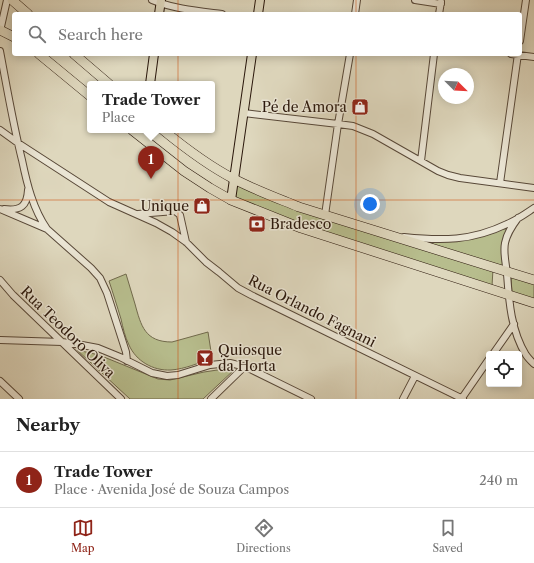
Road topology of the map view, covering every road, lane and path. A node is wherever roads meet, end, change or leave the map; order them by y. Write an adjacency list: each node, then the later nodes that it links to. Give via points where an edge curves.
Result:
1 (7, 0): 17 (street)
2 (12, 0): 10 (highway)
3 (152, 0): 8 (street)
4 (260, 0): 13 (main road)
5 (357, 0): 14 (street)
6 (415, 0): 9 (street)
7 (526, 0): 16 (street)
8 (161, 2): 11 (main road); 12 (street, via 170,6)
9 (441, 2): 15 (street)
10 (26, 12)
11 (159, 12)
12 (209, 12)
13 (258, 12)
14 (356, 12)
15 (439, 12)
16 (522, 27)
17 (0, 31): 18 (highway)
18 (12, 36)
19 (0, 51): 37 (street)
20 (41, 56): 31 (highway)
21 (76, 56): 29 (highway)
22 (154, 56): 30 (main road)
23 (252, 56): 32 (main road)
24 (350, 56): 33 (street)
25 (434, 56): 38 (street)
26 (518, 56): 40 (street)
27 (522, 56): 28 (street)
28 (534, 57)
29 (106, 81)
30 (150, 81)
31 (87, 94)
32 (244, 113): 33 (street); 39 (main road)
33 (338, 124): 38 (street, via 353,126 373,134); 47 (street)
34 (0, 130): 37 (street, Rua Orlando Fagnani)
35 (136, 133): 43 (highway, via 184,171)
36 (167, 133): 39 (highway)
37 (18, 143): 41 (street); 46 (street, Rua Orlando Fagnani, via 109,202)
38 (421, 161): 40 (street, via 448,175)
39 (234, 179): 43 (main road); 47 (highway, via 299,207)
40 (500, 184): 42 (street)
41 (28, 186): 45 (street, via 28,197 22,207); 49 (street, via 34,206)
42 (534, 188)
43 (231, 200): 55 (highway, via 301,228)
44 (534, 208): 48 (street)
45 (0, 209): 49 (street)
46 (135, 214): 51 (street, Rua Orlando Fagnani, via 156,223); 51 (street, via 175,211 180,215)
47 (326, 214): 50 (highway)
48 (518, 218): 50 (street, via 490,231 455,239); 52 (street, via 510,229 505,244)
49 (46, 229): 61 (street, via 100,278)
50 (391, 235): 52 (highway)
51 (186, 242): 65 (street, Rua Orlando Fagnani, via 206,262 244,292)
52 (507, 272): 54 (highway); 55 (street)
53 (0, 280): 59 (street, Rua Teodoro Oliva)
54 (534, 280)
55 (509, 294): 56 (highway); 57 (street)
56 (534, 303)
57 (514, 324): 60 (street); 63 (street, via 526,356)
58 (0, 340): 59 (street)
59 (62, 342): 61 (street, via 98,348); 69 (street, Rua Teodoro Oliva)
60 (495, 351)
61 (127, 361): 64 (street, via 152,373 167,376 210,365)
62 (486, 363): 74 (street)
63 (534, 364)
64 (245, 366): 67 (street); 70 (street)
65 (415, 376): 73 (street); 74 (street, Rua Orlando Fagnani)
66 (0, 381): 68 (street)
67 (300, 393): 71 (street); 72 (street)
68 (19, 399)
69 (121, 399)
70 (212, 399)
71 (294, 399)
72 (311, 399)
73 (403, 399)
74 (462, 399)

